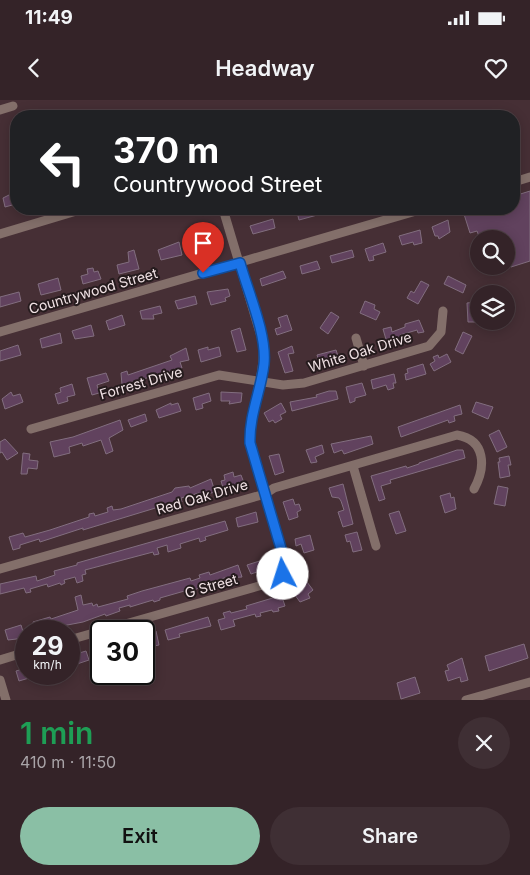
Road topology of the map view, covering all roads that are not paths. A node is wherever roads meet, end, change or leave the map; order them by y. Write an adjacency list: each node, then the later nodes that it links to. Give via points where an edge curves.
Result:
1 (13, 106): 2 (street)
2 (0, 110)
3 (63, 215): 6 (street)
4 (225, 215): 7 (street, G Street)
5 (403, 215): 7 (street, Countrywood Street)
6 (0, 234)
7 (240, 263): 9 (street, Countrywood Street); 12 (street, G Street, via 263,343 264,365)
8 (443, 311): 11 (street, White Oak Drive, via 441,332 429,346)
9 (0, 332)
10 (356, 338): 11 (street)
11 (364, 366): 12 (street, White Oak Drive, via 294,385)
12 (260, 381): 13 (street, Forrest Drive, via 219,375); 16 (street, G Street, via 250,425 250,443)
13 (31, 429)
14 (353, 466): 15 (street, Red Oak Drive, via 457,434 466,436 481,450 480,479); 16 (street, Red Oak Drive, via 274,488); 17 (street)
15 (474, 489)
16 (265, 494): 18 (street, Red Oak Drive); 19 (street, G Street, via 285,562 283,574 273,582)
17 (376, 546)
18 (0, 569)
19 (80, 637)
20 (15, 655): 21 (street)
21 (0, 660)
22 (0, 680): 24 (street)
23 (530, 682): 25 (street)
24 (6, 700)
25 (466, 700)

